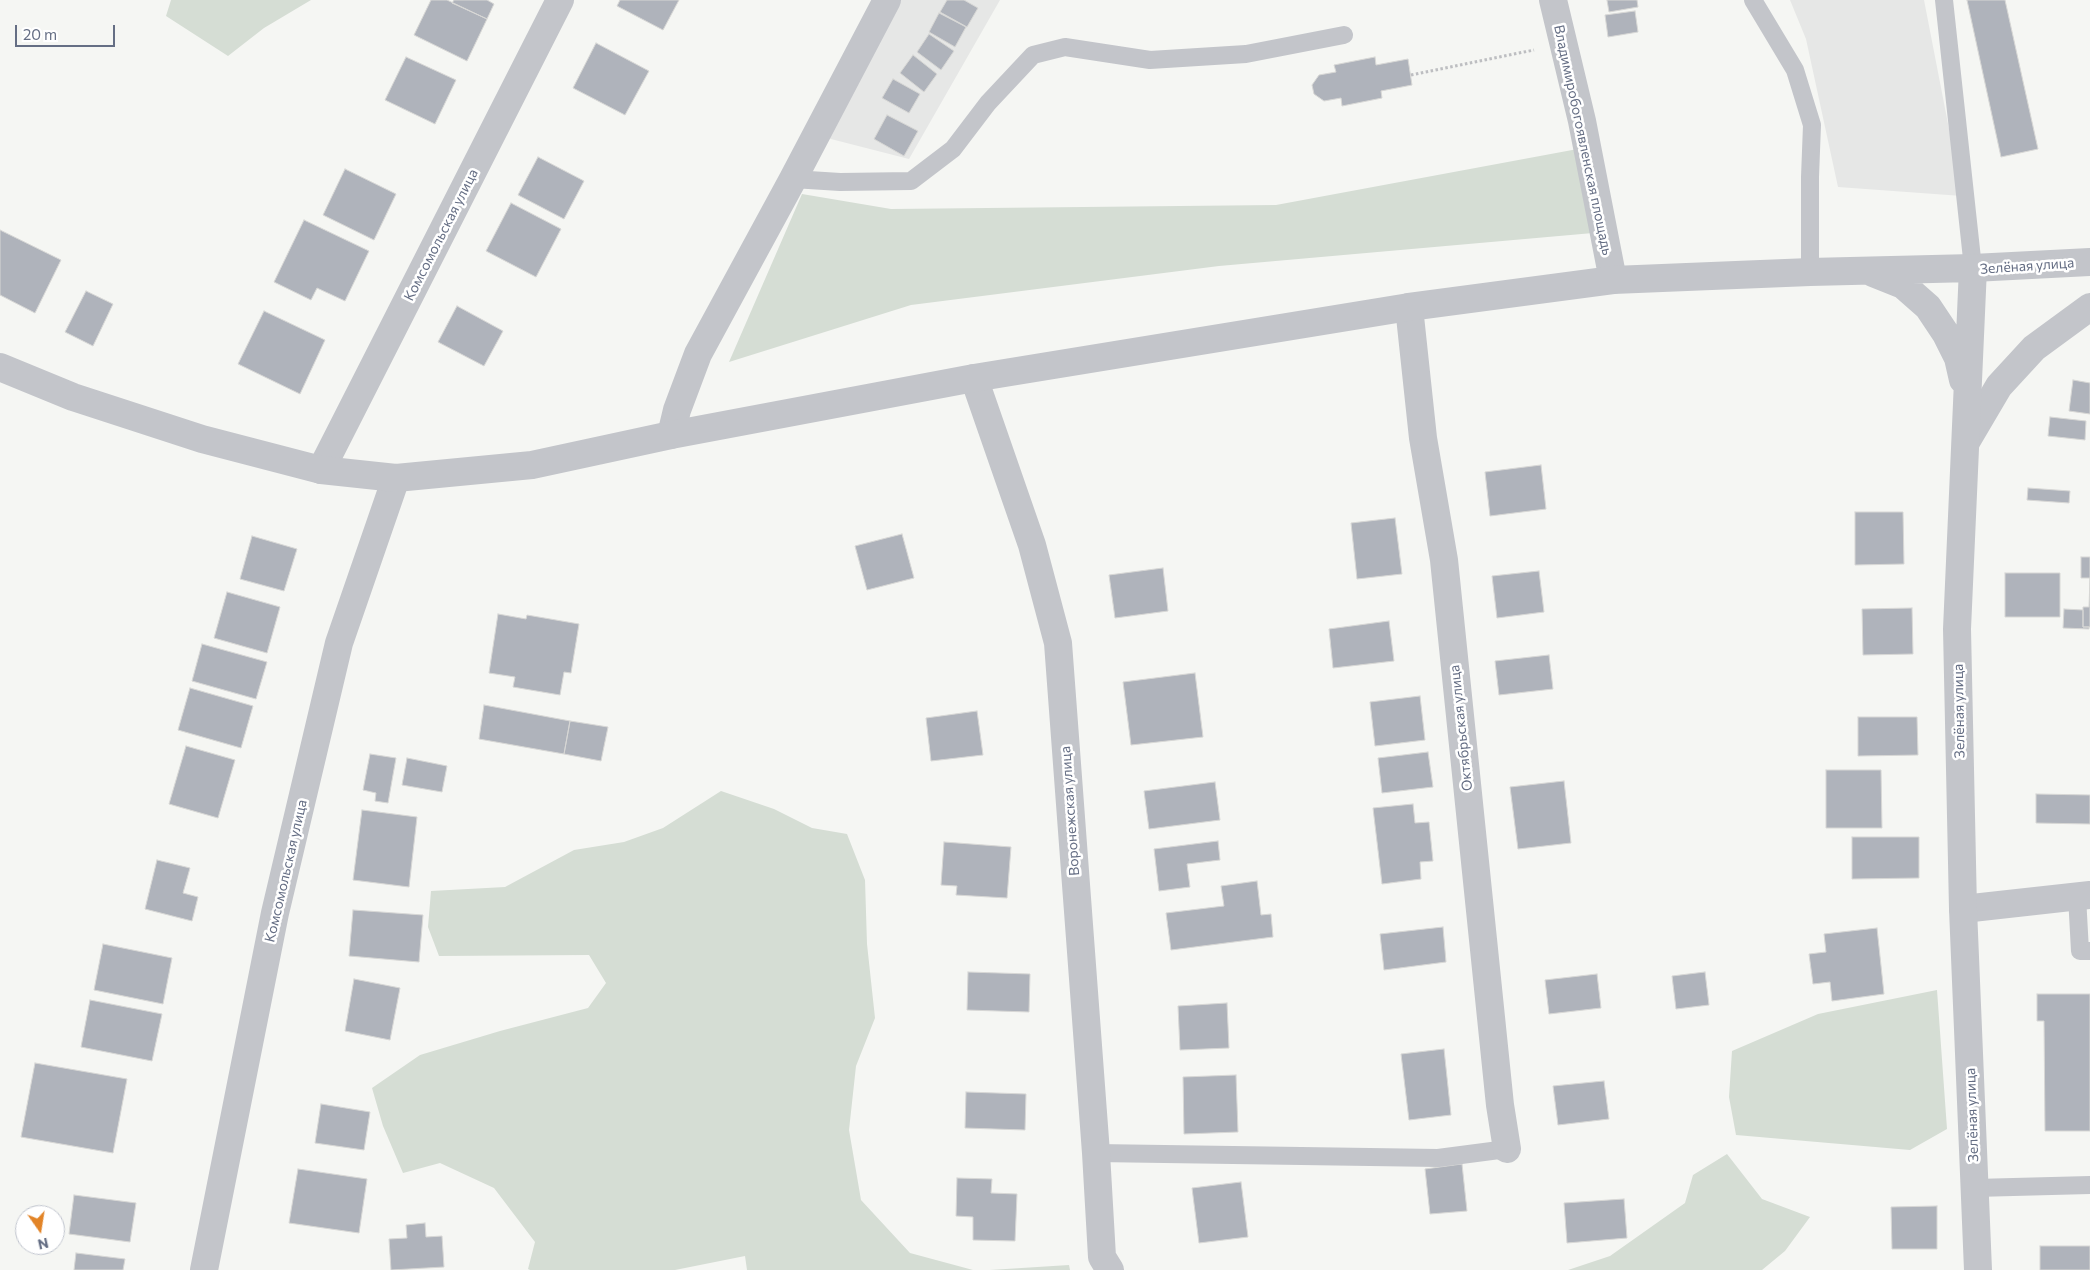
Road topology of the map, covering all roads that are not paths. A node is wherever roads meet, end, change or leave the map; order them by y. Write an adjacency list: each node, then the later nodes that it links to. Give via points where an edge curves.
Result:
1 (560, 0): 20 (street, Комсомольская улица)
2 (887, 0): 7 (street)
3 (1553, 0): 12 (street, Владимиробогоявленская площадь, via 1582,121)
4 (1753, 0): 11 (lane, via 1795,70 1812,125)
5 (1944, 0): 9 (lane)
6 (1344, 35): 7 (lane, via 1246,54 1150,60 1065,47 1033,55 988,104 953,149 911,181)
7 (793, 179): 18 (street, via 698,354)
8 (2090, 262): 9 (street, Зелёная улица)
9 (1974, 268): 10 (street); 17 (street, Зелёная улица)
10 (1867, 270): 11 (street); 17 (street, via 1903,285 1928,307 1958,358)
11 (1810, 272): 12 (street)
12 (1613, 280): 13 (street)
13 (1409, 307): 16 (street); 25 (street, Октябрьская улица, via 1423,438 1444,560)
14 (2090, 307): 19 (street, via 2034,348 1999,386)
15 (0, 366): 20 (street, via 73,397 202,439)
16 (974, 378): 18 (street); 26 (street, Воронежская улица, via 1032,545 1058,643)
17 (1968, 403): 19 (street, Зелёная улица)
18 (671, 435): 21 (street, via 532,465)
19 (1966, 442): 23 (street, Зелёная улица, via 1957,629)
20 (320, 470): 21 (street)
21 (396, 478): 30 (street, Комсомольская улица, via 337,652 275,913)
22 (2084, 896): 23 (street); 24 (lane, via 2080,951)
23 (1963, 909): 28 (street, Зелёная улица)
24 (2090, 950)
25 (1507, 1149): 26 (lane, via 1438,1158)
26 (1096, 1153): 29 (street, Воронежская улица)
27 (2090, 1184): 28 (lane)
28 (1975, 1188): 31 (street, Зелёная улица)
29 (1104, 1266)
30 (204, 1270)
31 (1978, 1270)

